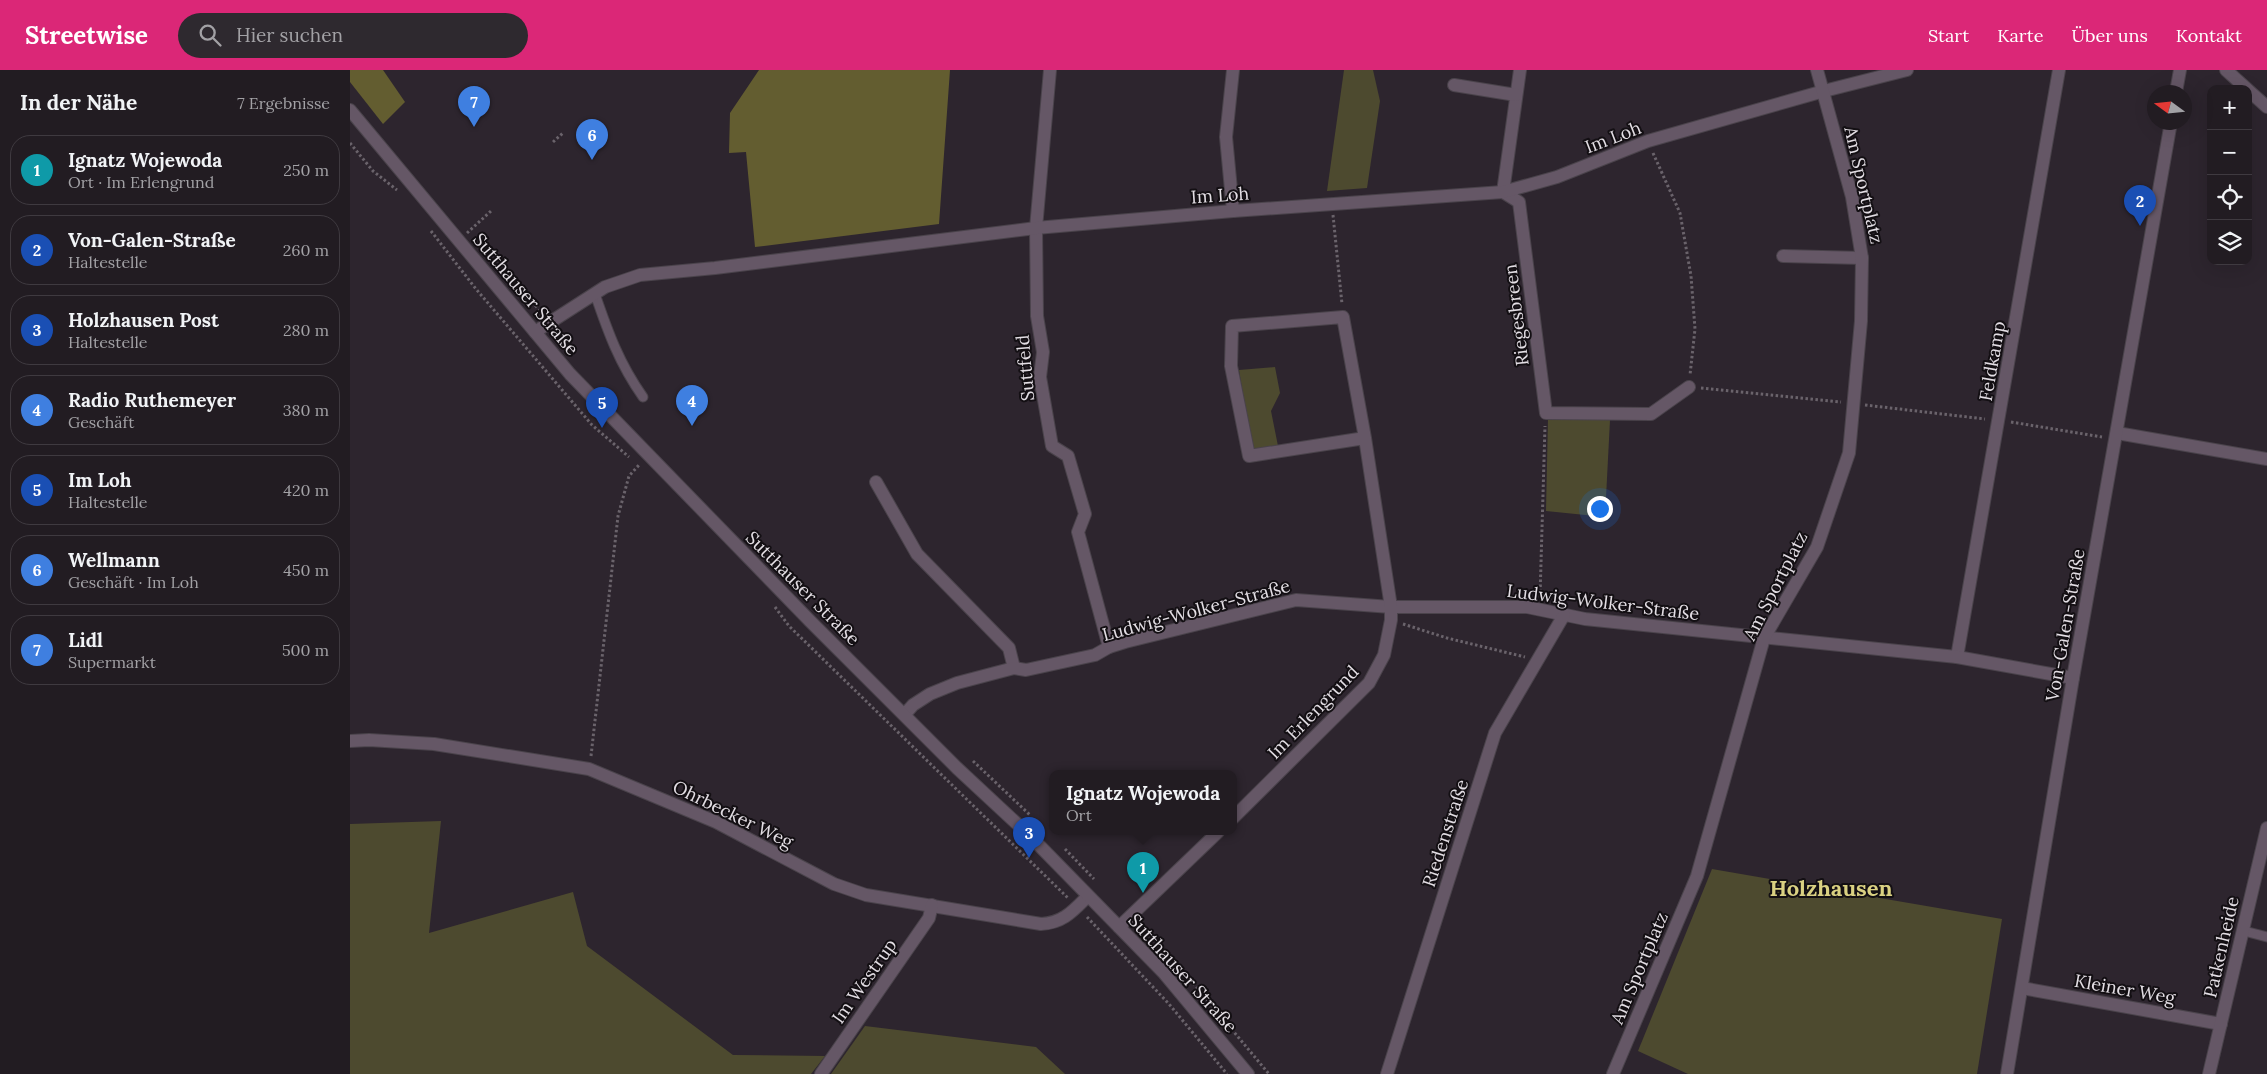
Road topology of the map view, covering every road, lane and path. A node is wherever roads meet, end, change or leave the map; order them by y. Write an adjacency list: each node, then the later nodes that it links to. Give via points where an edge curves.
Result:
1 (1050, 70): 26 (street, Suttfeld)
2 (1233, 70): 24 (street, via 1226,137)
3 (1520, 70): 14 (street)
4 (1817, 70): 12 (street, Am Sportplatz)
5 (1907, 70): 12 (street, Im Loh)
6 (2059, 70): 49 (street, Feldkamp)
7 (2180, 70): 10 (street)
8 (2226, 70): 11 (street)
9 (1454, 85): 14 (street)
10 (2177, 85)
11 (2243, 85)
12 (1824, 91): 19 (street, Im Loh); 30 (street, Am Sportplatz, via 1852,197)
13 (2252, 93): 15 (street)
14 (1516, 95): 21 (street)
15 (2267, 107)
16 (350, 110): 27 (street, Sutthauser Straße)
17 (2170, 130): 39 (street, Von-Galen-Straße)
18 (564, 132): 20 (path)
19 (1648, 141): 21 (street, Im Loh, via 1557,178); 35 (path, via 1680,214 1691,276 1695,329)
20 (553, 142)
21 (1503, 192): 22 (street, Im Loh); 38 (street, Riegesbreen, via 1519,202)
22 (1332, 206): 24 (street, Im Loh); 32 (path)
23 (491, 211): 27 (path)
24 (1233, 211): 26 (street, Im Loh)
25 (460, 226): 27 (path)
26 (1036, 228): 31 (street, Im Loh, via 640,275 605,287); 48 (street, Suttfeld, via 1037,316 1043,352 1040,377 1052,446 1068,456 1085,514 1078,532)
27 (465, 238): 34 (street, Sutthauser Straße)
28 (488, 255): 33 (path, via 531,299)
29 (1783, 256): 30 (street)
30 (1862, 258): 37 (street, Am Sportplatz)
31 (595, 294): 33 (street, Im Loh); 36 (lane, via 612,344)
32 (1343, 317): 40 (street, Im Erlengrund); 40 (street, via 1232,326 1231,366 1249,456)
33 (548, 322): 34 (street, Im Loh)
34 (535, 332): 53 (street, Sutthauser Straße, via 570,374)
35 (1689, 387): 37 (path); 38 (street, via 1650,414)
36 (643, 397)
37 (1855, 404): 47 (street, Am Sportplatz, via 1849,452 1817,547)
38 (1546, 413): 44 (path)
39 (2117, 433): 41 (street); 52 (street, Von-Galen-Straße)
40 (1365, 438): 45 (street, Im Erlengrund)
41 (2267, 459)
42 (639, 465): 55 (path, via 629,476 618,516)
43 (876, 482): 51 (street, via 917,554 1009,648)
44 (1540, 610): 45 (street, Ludwig-Wolker-Straße); 46 (street, Ludwig-Wolker-Straße)
45 (1391, 613): 48 (street, Ludwig-Wolker-Straße, via 1296,600); 50 (path, via 1447,638); 56 (street, Im Erlengrund, via 1384,655 1369,684)
46 (1564, 614): 47 (street, Ludwig-Wolker-Straße); 50 (street, Riedenstraße)
47 (1764, 638): 49 (street, Ludwig-Wolker-Straße); 71 (street, Am Sportplatz, via 1697,876)
48 (1109, 647): 51 (street, Ludwig-Wolker-Straße, via 1095,655 1026,670)
49 (1957, 657): 52 (street, Ludwig-Wolker-Straße)
50 (1536, 659): 70 (street, Riedenstraße, via 1496,732)
51 (1014, 668): 53 (street, Ludwig-Wolker-Straße, via 957,683 930,694)
52 (2073, 678): 65 (street, Von-Galen-Straße)
53 (905, 714): 59 (street, Sutthauser Straße)
54 (350, 741): 55 (street, Ohrbecker Weg, via 434,744)
55 (589, 769): 60 (street, Ohrbecker Weg, via 716,822 834,884 866,895)
56 (1237, 814)
57 (2267, 828): 63 (street, Patkenheide)
58 (1215, 835): 62 (street)
59 (1088, 896): 61 (street, Ohrbecker Weg); 62 (street, Sutthauser Straße)
60 (932, 905): 61 (street, Ohrbecker Weg, via 1041,924 1066,918); 67 (street, Im Westrup, via 929,918)
61 (1078, 907): 68 (path, via 1169,1004)
62 (1119, 927): 69 (street, Sutthauser Straße, via 1162,972)
63 (2244, 931): 64 (lane); 66 (street, Patkenheide)
64 (2267, 937)
65 (2022, 988): 66 (street, Kleiner Weg); 72 (street, Von-Galen-Straße)
66 (2221, 1024): 73 (street, Patkenheide)
67 (821, 1074)
68 (1227, 1074)
69 (1248, 1074)
70 (1387, 1074)
71 (1613, 1074)
72 (2007, 1074)
73 (2209, 1074)

